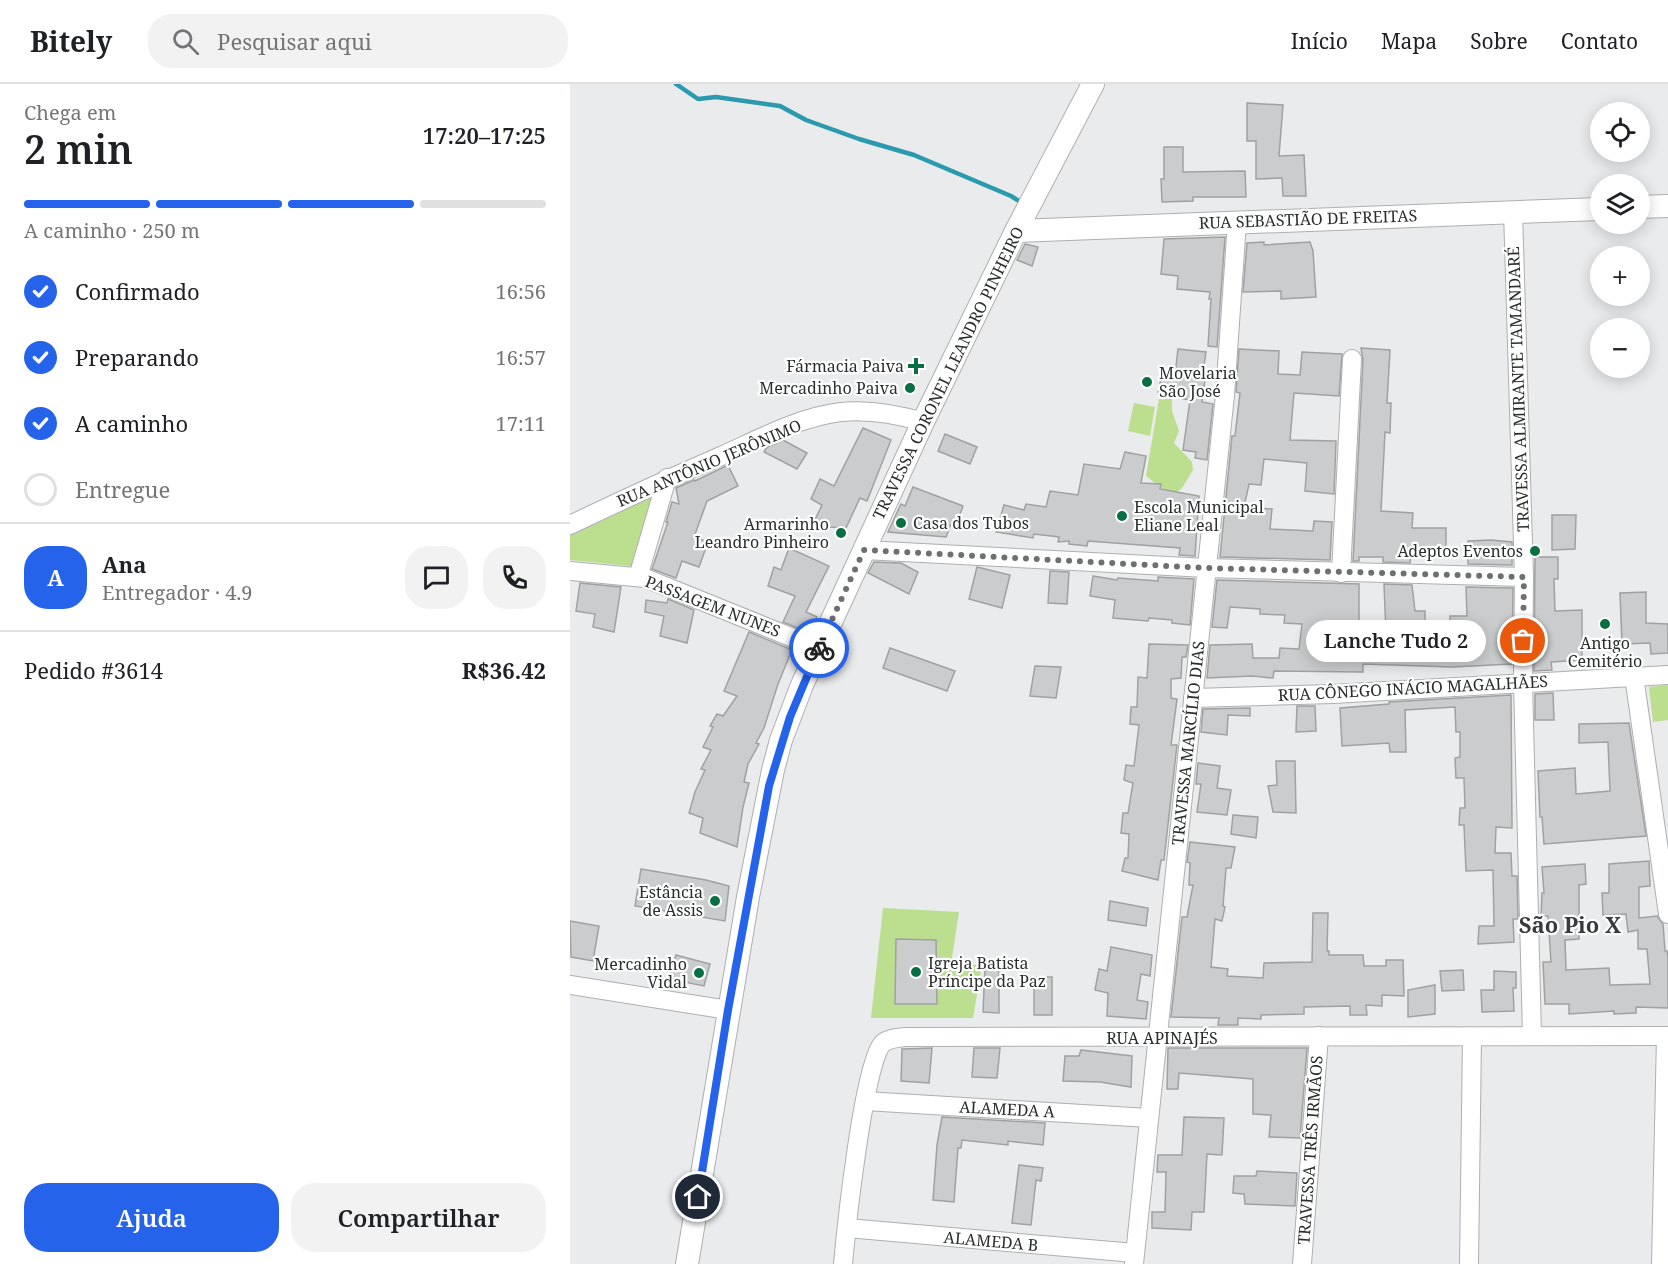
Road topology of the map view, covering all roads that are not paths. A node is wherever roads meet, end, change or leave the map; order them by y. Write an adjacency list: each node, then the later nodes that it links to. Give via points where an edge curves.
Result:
1 (1093, 84): 7 (street, TRAVESSA CORONEL LEANDRO PINHEIRO)
2 (1668, 206): 3 (street)
3 (1650, 207)
4 (1590, 208): 5 (street, RUA SEBASTIÃO DE FREITAS)
5 (1513, 211): 6 (street, RUA SEBASTIÃO DE FREITAS); 17 (street, TRAVESSA ALMIRANTE TAMANDARÉ)
6 (1237, 222): 7 (street, RUA SEBASTIÃO DE FREITAS); 13 (street, TRAVESSA MARCÍLIO DIAS, via 1230,343)
7 (1016, 231): 9 (street, TRAVESSA CORONEL LEANDRO PINHEIRO)
8 (1352, 359): 15 (street)
9 (923, 422): 10 (street, RUA ANTÔNIO JERÔNIMO, via 872,411 819,417); 12 (street, TRAVESSA CORONEL LEANDRO PINHEIRO)
10 (667, 478): 11 (street, RUA ANTÔNIO JERÔNIMO); 16 (street)
11 (570, 525)
12 (864, 550): 13 (street); 18 (street, TRAVESSA CORONEL LEANDRO PINHEIRO)
13 (1206, 568): 15 (street); 22 (street, TRAVESSA MARCÍLIO DIAS)
14 (570, 571): 16 (street, PASSAGEM NUNES)
15 (1341, 573): 17 (street)
16 (638, 577): 18 (street, PASSAGEM NUNES)
17 (1524, 577): 21 (street, TRAVESSA ALMIRANTE TAMANDARÉ)
18 (818, 648): 25 (street, TRAVESSA CORONEL LEANDRO PINHEIRO, via 773,770)
19 (1668, 675): 20 (street, RUA CÔNEGO INÁCIO MAGALHÃES)
20 (1634, 676): 21 (street, RUA CÔNEGO INÁCIO MAGALHÃES); 23 (street)
21 (1523, 683): 22 (street, RUA CÔNEGO INÁCIO MAGALHÃES); 26 (street, TRAVESSA ALMIRANTE TAMANDARÉ)
22 (1193, 698): 30 (street, TRAVESSA MARCÍLIO DIAS)
23 (1668, 914)
24 (570, 984): 25 (street)
25 (728, 1010): 35 (street, TRAVESSA CORONEL LEANDRO PINHEIRO)
26 (1532, 1035): 28 (street, RUA APINAJÉS); 29 (street, RUA APINAJÉS)
27 (1319, 1036): 29 (street, RUA APINAJÉS); 30 (street, RUA APINAJÉS); 37 (street, TRAVESSA TRÊS IRMÃOS)
28 (1667, 1036): 39 (street)
29 (1472, 1037): 38 (street)
30 (1156, 1038): 31 (street, RUA APINAJÉS, via 891,1039 877,1051); 32 (street, TRAVESSA MARCÍLIO DIAS)
31 (865, 1101): 32 (street, ALAMEDA A); 33 (street, RUA APINAJÉS)
32 (1149, 1118): 34 (street, TRAVESSA MARCÍLIO DIAS)
33 (847, 1228): 34 (street, ALAMEDA B); 36 (street, RUA APINAJÉS)
34 (1134, 1259)
35 (687, 1264)
36 (843, 1264)
37 (1302, 1264)
38 (1469, 1264)
39 (1661, 1264)

